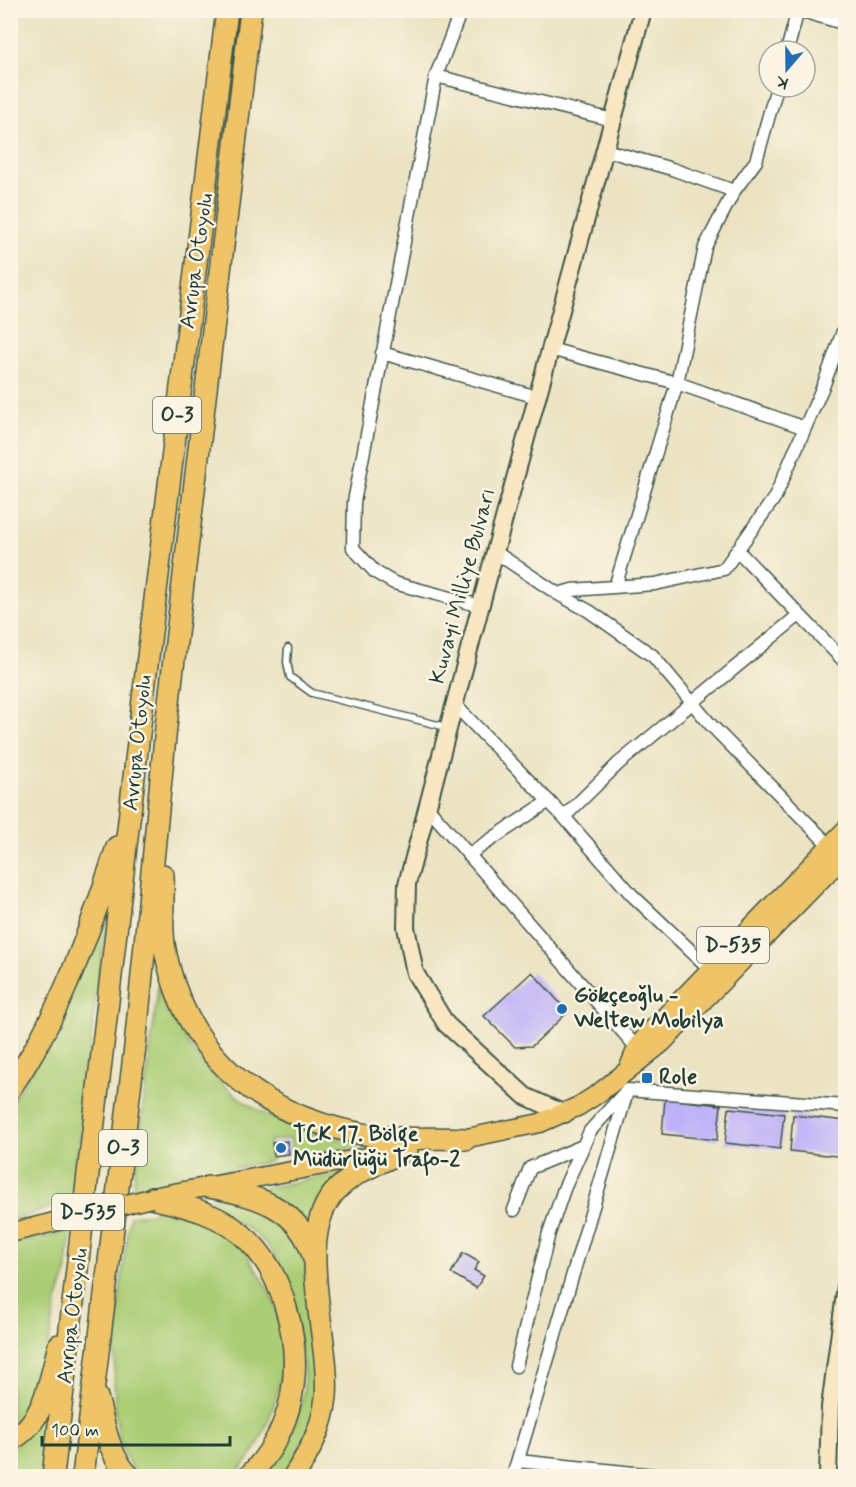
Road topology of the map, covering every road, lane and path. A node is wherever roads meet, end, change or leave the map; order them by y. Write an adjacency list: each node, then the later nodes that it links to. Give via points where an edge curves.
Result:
1 (227, 10): 34 (highway, Avrupa Otoyolu / O-3)
2 (252, 10): 35 (highway, Avrupa Otoyolu / O-3)
3 (461, 10): 8 (street)
4 (643, 10): 10 (street, Kuvayi Milliye Bulvarı)
5 (798, 10): 6 (street); 7 (street)
6 (846, 24)
7 (790, 39)
8 (436, 76): 10 (street); 15 (street)
9 (774, 99): 12 (street, via 756,161)
10 (613, 120): 11 (street, Kuvayi Milliye Bulvarı)
11 (605, 150): 12 (street); 14 (street, Kuvayi Milliye Bulvarı)
12 (734, 191): 17 (street, via 705,247)
13 (846, 322): 16 (street)
14 (550, 349): 17 (street); 18 (street, Kuvayi Milliye Bulvarı)
15 (382, 352): 18 (street); 24 (street, via 354,502 353,548 375,572 394,583)
16 (840, 358): 19 (street)
17 (677, 382): 19 (street); 22 (street)
18 (537, 397): 21 (street, Kuvayi Milliye Bulvarı)
19 (805, 428): 20 (street, via 775,497)
20 (738, 551): 22 (street, via 724,569 655,584); 25 (street)
21 (495, 552): 23 (street); 24 (street, Kuvayi Milliye Bulvarı)
22 (615, 586): 23 (street)
23 (558, 594): 28 (street, via 653,656)
24 (481, 606): 29 (street, Kuvayi Milliye Bulvarı)
25 (800, 615): 27 (street); 28 (street)
26 (288, 648): 30 (lane, via 286,662 291,677 312,693)
27 (846, 663)
28 (691, 702): 33 (street, via 618,764); 37 (street)
29 (455, 705): 30 (street, Kuvayi Milliye Bulvarı); 31 (street)
30 (449, 728): 32 (street, Kuvayi Milliye Bulvarı)
31 (549, 801): 33 (street); 38 (street)
32 (428, 808): 38 (street); 45 (street, Kuvayi Milliye Bulvarı, via 408,884 406,927 415,973 446,1024 525,1096)
33 (564, 817): 39 (street, via 632,895)
34 (129, 819): 42 (highway, via 45,1033); 55 (highway, Avrupa Otoyolu / O-3)
35 (156, 819): 46 (highway, via 168,962 186,1013 226,1071 293,1113 337,1128 386,1137); 57 (highway, Avrupa Otoyolu / O-3, via 135,1047)
36 (846, 829): 37 (main road, D-535)
37 (838, 850): 39 (main road, D-535); 41 (main road, D-535, via 662,1043)
38 (468, 855): 40 (street)
39 (710, 969): 40 (main road, D-535)
40 (637, 1048): 41 (main road, D-535)
41 (626, 1069): 43 (street); 45 (main road, D-535, via 599,1093)
42 (10, 1089)
43 (627, 1090): 44 (street); 47 (street, via 590,1131); 59 (street)
44 (846, 1106)
45 (565, 1114): 46 (main road, D-535)
46 (465, 1139): 48 (main road, D-535)
47 (583, 1146): 51 (street, via 530,1168); 56 (street, via 549,1233)
48 (407, 1150): 49 (main road, D-535); 53 (highway, via 352,1178 332,1196 318,1230)
49 (208, 1187): 50 (main road, D-535); 53 (highway, via 267,1201 287,1213 307,1242)
50 (151, 1198): 52 (main road, D-535, bridge); 63 (highway, via 198,1210 231,1227 262,1255 281,1290 294,1338 293,1396 277,1439)
51 (514, 1210)
52 (18, 1231)
53 (316, 1271): 64 (highway, via 326,1397 311,1450)
54 (846, 1286): 67 (street, via 830,1407)
55 (74, 1311): 58 (highway, via 40,1408 26,1431); 60 (highway, Avrupa Otoyolu / O-3)
56 (516, 1366)
57 (94, 1386): 61 (highway, Avrupa Otoyolu / O-3); 62 (highway, via 110,1448)
58 (10, 1440)
59 (518, 1461): 65 (street); 66 (street)
60 (53, 1476)
61 (83, 1476)
62 (129, 1476)
63 (249, 1476)
64 (294, 1476)
65 (513, 1476)
66 (663, 1476)
67 (828, 1476)

